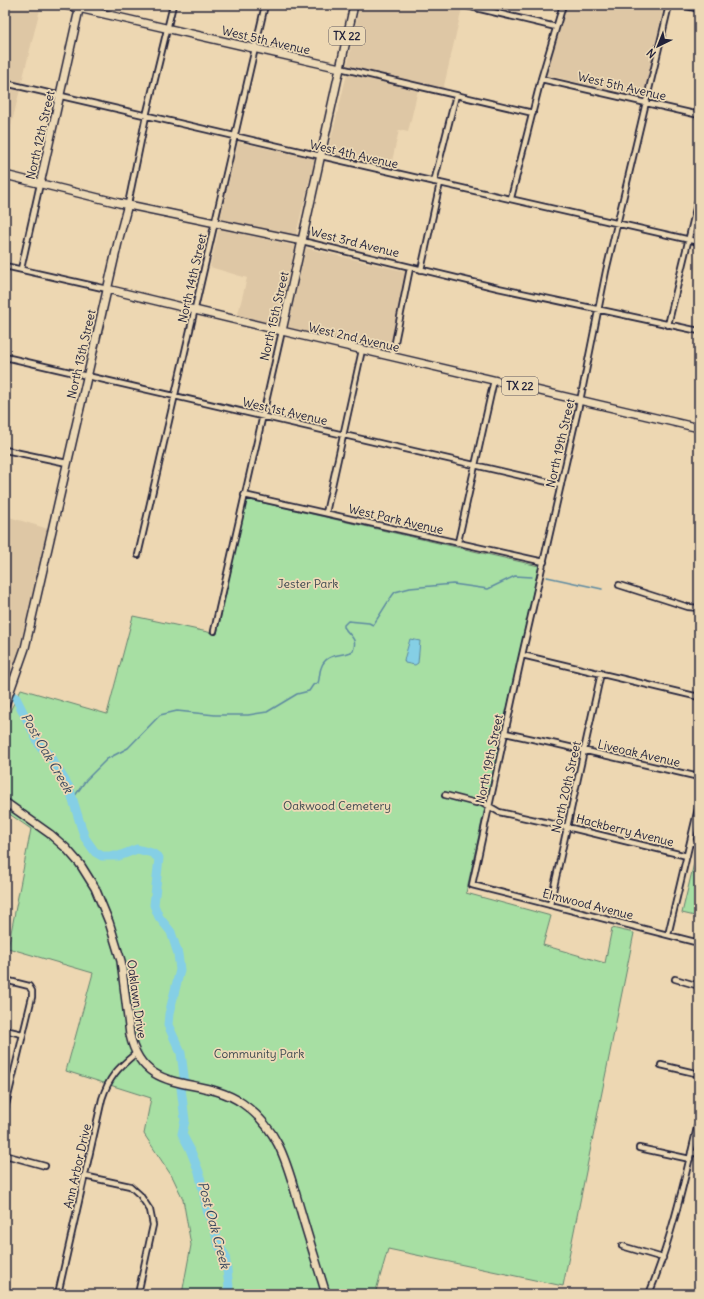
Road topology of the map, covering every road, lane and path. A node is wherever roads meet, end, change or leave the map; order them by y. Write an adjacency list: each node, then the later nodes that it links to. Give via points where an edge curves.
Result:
1 (65, 5): 9 (street, West 5th Avenue)
2 (173, 5): 12 (street, North 13th Street)
3 (265, 5): 13 (street, North 14th Street)
4 (354, 5): 14 (street, North 15th Street / TX 22)
5 (463, 5): 11 (street)
6 (564, 5): 11 (street)
7 (668, 5): 19 (street, North 19th Street)
8 (683, 5): 10 (street)
9 (80, 7): 12 (street, West 5th Avenue); 18 (street, North 12th Street)
10 (699, 9)
11 (556, 26): 15 (street)
12 (167, 29): 13 (street, West 5th Avenue); 22 (street, North 13th Street)
13 (254, 49): 14 (street, West 5th Avenue); 23 (street, North 14th Street)
14 (340, 68): 17 (street, West 5th Avenue); 24 (street, North 15th Street / TX 22)
15 (541, 79): 19 (street, West 5th Avenue); 20 (street)
16 (5, 83): 18 (street, West 4th Avenue)
17 (456, 95): 20 (street, West 5th Avenue); 26 (street)
18 (60, 96): 22 (street, West 4th Avenue); 28 (street, North 12th Street)
19 (645, 103): 21 (street, West 5th Avenue); 32 (street, North 19th Street)
20 (533, 113): 30 (street)
21 (699, 115)
22 (146, 116): 23 (street, West 4th Avenue); 31 (street, North 13th Street)
23 (234, 136): 24 (street, West 4th Avenue); 33 (street, North 14th Street)
24 (321, 156): 26 (street, West 4th Avenue); 35 (street, North 15th Street / TX 22)
25 (5, 175): 28 (street, West 3rd Avenue)
26 (434, 182): 27 (street, West 4th Avenue)
27 (440, 183): 30 (street, West 4th Avenue); 40 (street)
28 (40, 184): 31 (street, West 3rd Avenue); 39 (street, North 12th Street)
29 (699, 196): 34 (street)
30 (511, 198): 32 (street, West 4th Avenue)
31 (128, 204): 33 (street, West 3rd Avenue); 41 (street, North 13th Street)
32 (618, 222): 34 (street, West 4th Avenue); 42 (street, North 19th Street)
33 (215, 223): 35 (street, West 3rd Avenue); 43 (street, North 14th Street)
34 (689, 239): 36 (street, West 4th Avenue); 44 (street)
35 (302, 241): 38 (street, West 3rd Avenue); 45 (street, North 15th Street / TX 22)
36 (699, 242)
37 (5, 266): 39 (street, West 2nd Avenue)
38 (410, 268): 40 (street, West 3rd Avenue); 49 (street)
39 (21, 269): 41 (street, West 2nd Avenue)
40 (421, 270): 42 (street, West 3rd Avenue)
41 (107, 289): 43 (street, West 2nd Avenue); 50 (street, North 13th Street)
42 (598, 309): 44 (street, West 3rd Avenue); 53 (street, North 19th Street)
43 (194, 310): 45 (street, West 2nd Avenue); 52 (street, North 14th Street)
44 (668, 325): 46 (street, West 3rd Avenue)
45 (282, 331): 47 (street, West 2nd Avenue / TX 22); 54 (street, North 15th Street)
46 (699, 332)
47 (362, 350): 49 (street, West 2nd Avenue / TX 22); 56 (street)
48 (5, 357): 50 (street, West 1st Avenue)
49 (392, 357): 51 (street, West 2nd Avenue / TX 22)
50 (87, 376): 52 (street, West 1st Avenue); 58 (street, North 13th Street)
51 (494, 380): 53 (street, West 2nd Avenue / TX 22); 59 (street)
52 (175, 396): 54 (street, West 1st Avenue); 64 (street, North 14th Street)
53 (580, 400): 55 (street, West 2nd Avenue / TX 22); 60 (street, North 19th Street)
54 (262, 416): 56 (street, West 1st Avenue); 61 (street, North 15th Street)
55 (699, 428)
56 (343, 435): 59 (street, West 1st Avenue); 62 (street)
57 (5, 450): 58 (street)
58 (66, 463): 72 (street, North 13th Street, via 25,648)
59 (475, 465): 60 (street, West 1st Avenue); 63 (street)
60 (561, 485): 65 (street, North 19th Street)
61 (244, 496): 62 (street, West Park Avenue); 68 (street, North 15th Street)
62 (326, 513): 63 (street, West Park Avenue)
63 (458, 542): 65 (street, West Park Avenue)
64 (138, 554)
65 (544, 562): 69 (street, North 19th Street)
66 (619, 585): 67 (street)
67 (699, 608)
68 (214, 631)
69 (522, 655): 70 (street); 73 (street, North 19th Street)
70 (601, 673): 71 (street); 74 (street, North 20th Street)
71 (699, 697)
72 (5, 706)
73 (505, 733): 74 (street, Liveoak Avenue); 79 (street, North 19th Street)
74 (584, 750): 75 (street, Liveoak Avenue); 80 (street, North 20th Street)
75 (699, 777)
76 (445, 795): 79 (street, via 476,803 482,802)
77 (5, 802): 93 (street, Oaklawn Drive, via 66,848 95,888 121,961 130,1036)
78 (699, 804): 81 (street)
79 (489, 806): 80 (street, Hackberry Avenue, via 499,812); 84 (street, North 19th Street)
80 (567, 827): 83 (street, Hackberry Avenue); 85 (street, North 20th Street)
81 (690, 842): 82 (street, Hackberry Avenue); 83 (street)
82 (699, 844)
83 (687, 856): 86 (street)
84 (472, 885): 85 (street, Elmwood Avenue)
85 (550, 905): 86 (street, Elmwood Avenue)
86 (668, 935): 87 (street, Elmwood Avenue)
87 (699, 943)
88 (675, 979): 90 (street)
89 (5, 980): 92 (street, via 31,988 32,997)
90 (699, 986)
91 (5, 1030): 92 (street)
92 (22, 1034): 96 (street)
93 (135, 1054): 104 (street, Ann Arbor Drive, via 109,1080); 109 (street, Oaklawn Drive, via 153,1074 232,1097 250,1108 265,1123 279,1146 287,1167)
94 (661, 1065): 95 (street)
95 (699, 1074)
96 (5, 1109)
97 (699, 1119): 99 (street)
98 (639, 1148): 102 (street)
99 (691, 1152): 100 (street); 102 (street)
100 (699, 1154)
101 (5, 1155): 103 (street)
102 (690, 1159): 106 (street)
103 (45, 1166)
104 (84, 1176): 107 (street, Ann Arbor Drive); 108 (street, via 130,1186 150,1210 153,1225)
105 (622, 1246): 106 (street)
106 (663, 1258): 110 (street)
107 (58, 1294)
108 (138, 1294)
109 (326, 1294)
110 (649, 1294)

